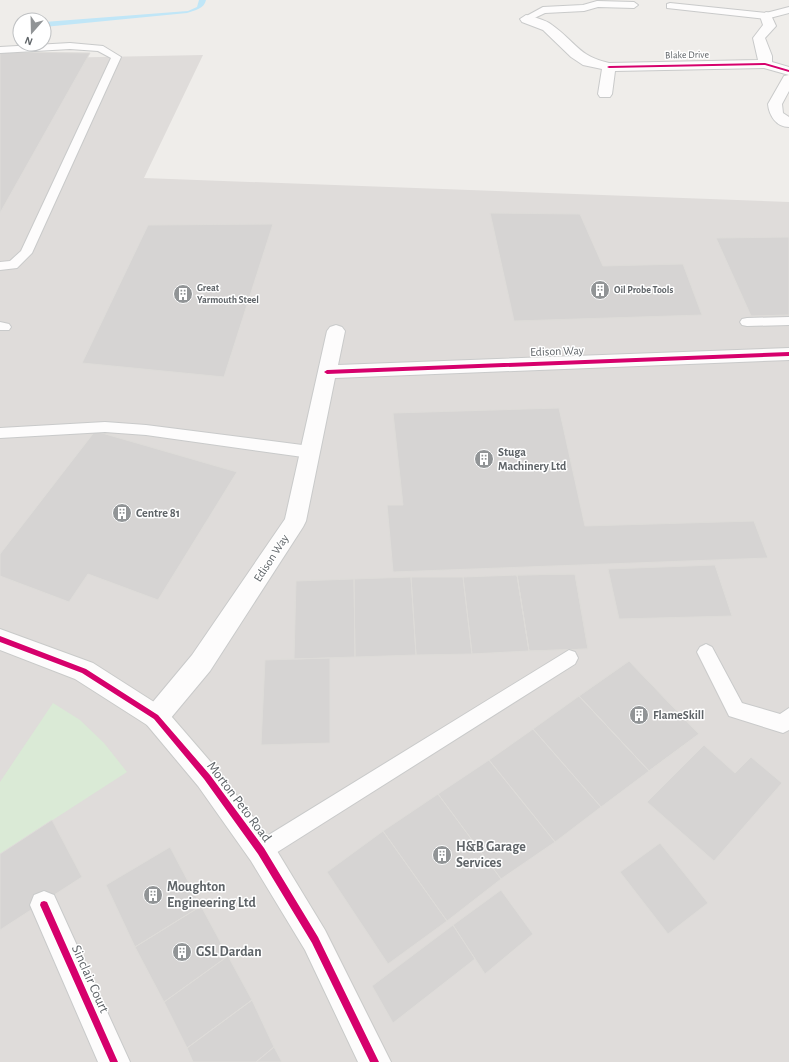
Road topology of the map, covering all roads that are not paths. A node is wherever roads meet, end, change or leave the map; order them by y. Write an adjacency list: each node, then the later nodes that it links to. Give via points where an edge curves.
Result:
1 (634, 5): 5 (lane, via 597,4 584,8 544,10)
2 (670, 6): 4 (lane)
3 (789, 10): 4 (lane)
4 (766, 16): 7 (street, via 770,26 759,38)
5 (526, 19): 8 (street, Blake Drive, via 547,27 588,62)
6 (0, 50): 13 (lane, via 70,46 100,48 116,57 26,253 13,265)
7 (765, 64): 8 (street, Blake Drive); 9 (street, Blake Drive)
8 (609, 67): 11 (street)
9 (789, 71)
10 (789, 80): 12 (street, via 775,104 776,114)
11 (605, 94)
12 (787, 123)
13 (0, 266)
14 (789, 321): 15 (lane)
15 (747, 322)
16 (336, 331): 18 (street, Edison Way)
17 (789, 354): 18 (street, Edison Way)
18 (327, 372): 20 (street, Edison Way)
19 (0, 433): 20 (lane, via 105,427)
20 (310, 452): 24 (street, Edison Way, via 295,521 201,663)
21 (0, 639): 24 (street, Morton Peto Road, via 84,671)
22 (706, 652): 25 (lane, via 736,710 782,724)
23 (569, 658): 26 (lane)
24 (156, 717): 26 (street, Morton Peto Road, via 207,777)
25 (789, 718)
26 (262, 851): 29 (street, Morton Peto Road, via 315,940)
27 (44, 905): 28 (street, Sinclair Court)
28 (114, 1062)
29 (376, 1062)

